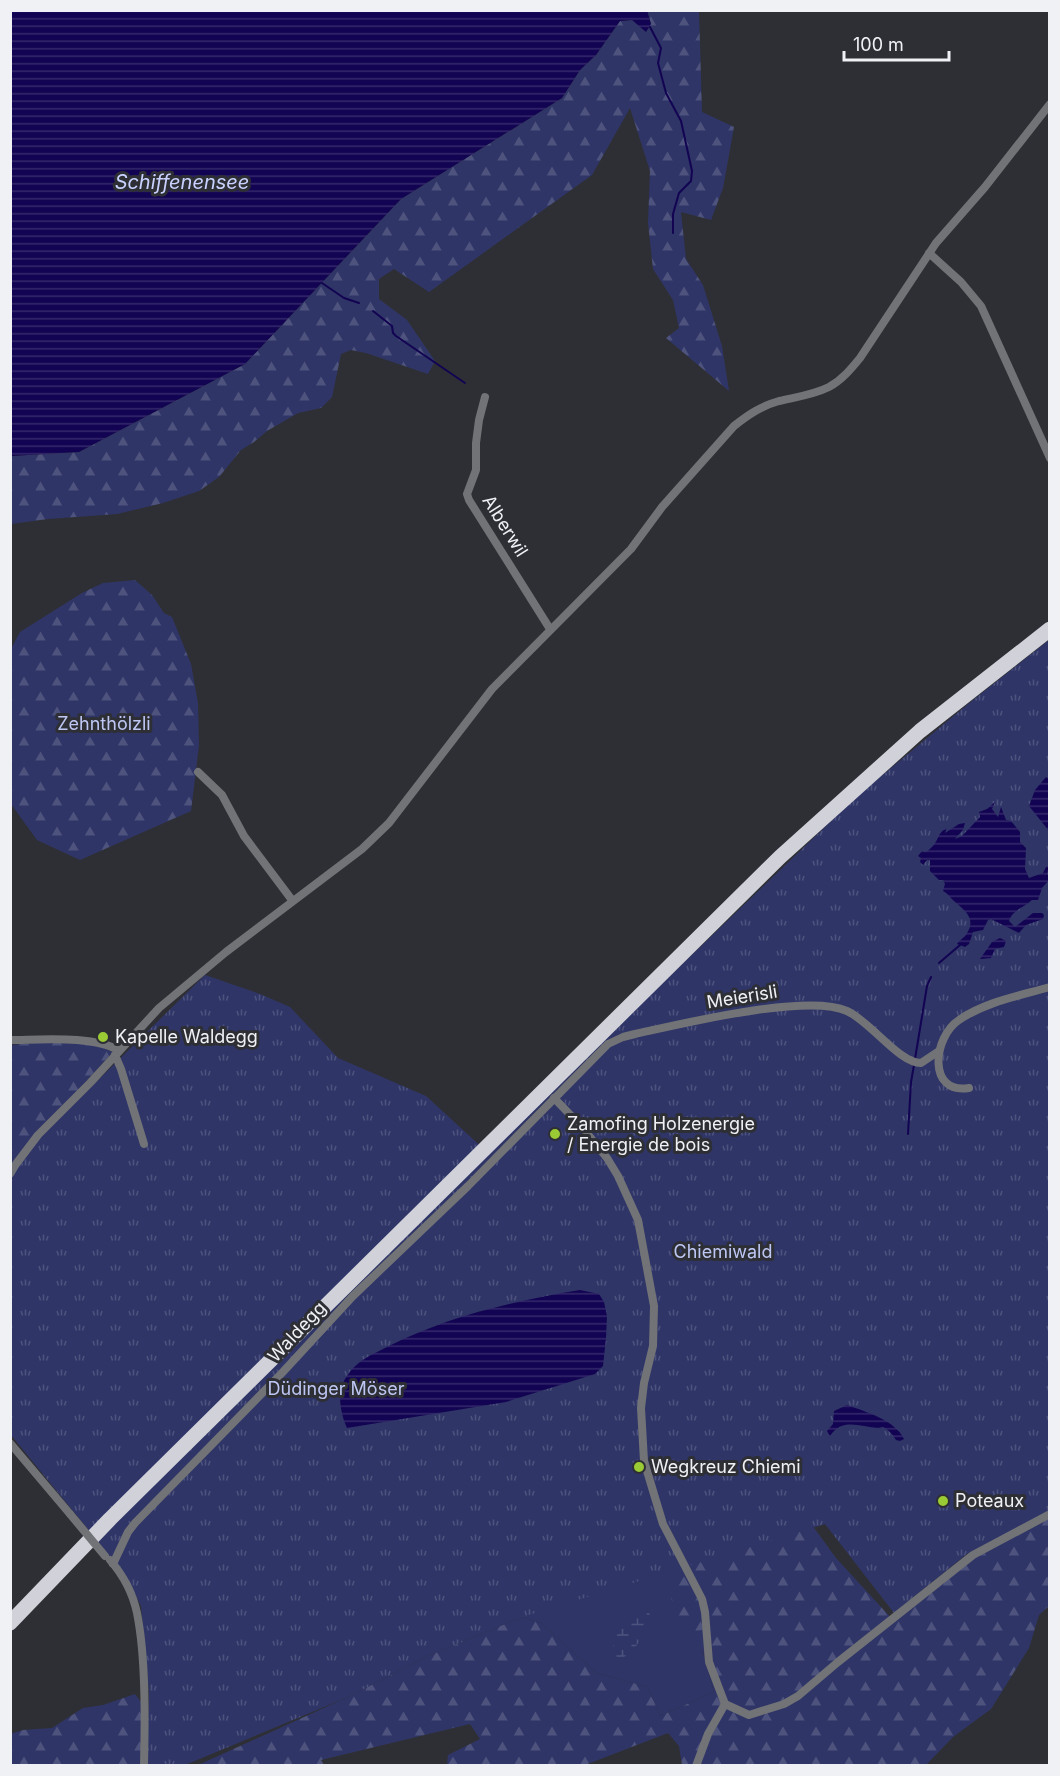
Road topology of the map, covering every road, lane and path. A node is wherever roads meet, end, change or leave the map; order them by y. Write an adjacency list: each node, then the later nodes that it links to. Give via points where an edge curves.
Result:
1 (1050, 104): 2 (street)
2 (929, 253): 4 (street, via 981,306); 6 (street, via 847,374 813,394 764,406 734,426 662,507 631,549)
3 (485, 397): 6 (street, Alberwil, via 476,443 476,470 467,494)
4 (1050, 458)
5 (1050, 616): 23 (highway, via 914,723 765,857 151,1463)
6 (550, 629): 9 (street, via 492,689 389,823 362,849)
7 (1050, 629): 24 (highway, via 928,724 772,865 118,1511)
8 (198, 772): 9 (street, via 222,795 244,836)
9 (292, 900): 13 (street, via 184,985)
10 (1050, 987): 12 (street, via 1000,1000 959,1019 948,1030)
11 (10, 1040): 13 (street, via 92,1042 113,1047)
12 (939, 1051): 14 (street); 15 (street)
13 (117, 1053): 18 (street); 19 (street, via 38,1135)
14 (921, 1063): 15 (street); 17 (street, Meierisli, via 910,1061 848,1012 789,1006 623,1037 601,1051)
15 (940, 1076): 16 (street, via 950,1086)
16 (969, 1088)
17 (554, 1098): 22 (street, Waldegg, via 353,1296 135,1523); 25 (street, via 607,1158 638,1220 654,1306 653,1346 641,1408 644,1461 663,1524 702,1599 709,1662)
18 (144, 1144)
19 (10, 1174)
20 (10, 1443): 22 (street, bridge)
21 (1050, 1514): 25 (street, via 973,1555 798,1696 749,1715)
22 (113, 1564): 26 (street, via 130,1591 138,1618)
23 (10, 1608)
24 (10, 1623)
25 (725, 1704): 27 (street)
26 (144, 1766)
27 (696, 1766)

